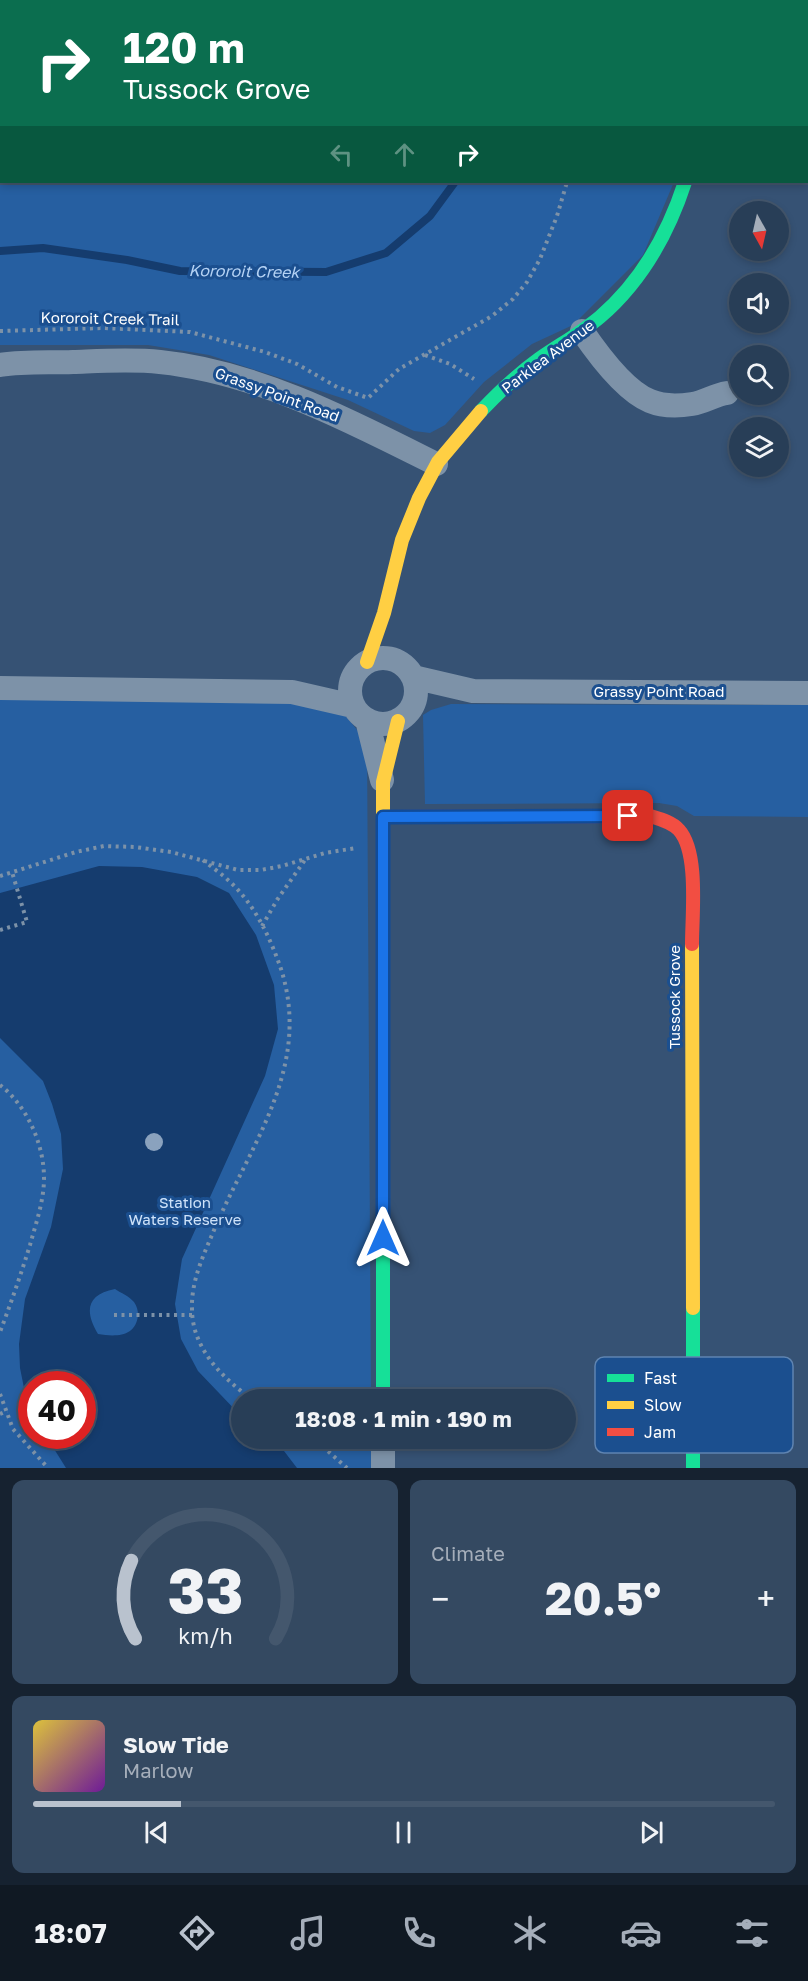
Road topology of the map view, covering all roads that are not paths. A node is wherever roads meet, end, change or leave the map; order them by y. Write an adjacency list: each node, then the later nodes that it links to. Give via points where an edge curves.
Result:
1 (685, 183): 2 (street, Parklea Avenue, via 652,259 608,310)
2 (582, 331): 4 (street, via 614,372 650,401 692,404); 5 (street, Parklea Avenue, via 533,364 495,397)
3 (0, 365): 5 (street, Grassy Point Road, via 159,362 214,371 328,412)
4 (727, 393)
5 (436, 464): 6 (street, Parklea Avenue, via 397,555)
6 (388, 599): 7 (street, Parklea Avenue); 8 (street, Parklea Avenue)
7 (360, 669): 8 (street, via 382,658); 11 (street); 13 (street, via 349,691)
8 (405, 669): 10 (street, Grassy Point Road); 14 (street, via 416,692)
9 (0, 688): 11 (street)
10 (473, 691): 12 (street, Grassy Point Road); 14 (street, Grassy Point Road)
11 (292, 692): 13 (street)
12 (808, 693)
13 (360, 713): 14 (street, via 382,724); 15 (street)
14 (405, 713): 15 (street)
15 (383, 782): 16 (street)
16 (383, 817): 17 (street, Tussock Grove, via 650,816 668,820 686,839 692,863); 18 (street)
17 (693, 1357)
18 (383, 1389)
19 (383, 1449): 21 (street)
20 (693, 1453): 22 (street, Tussock Grove)
21 (383, 1468)
22 (693, 1468)

